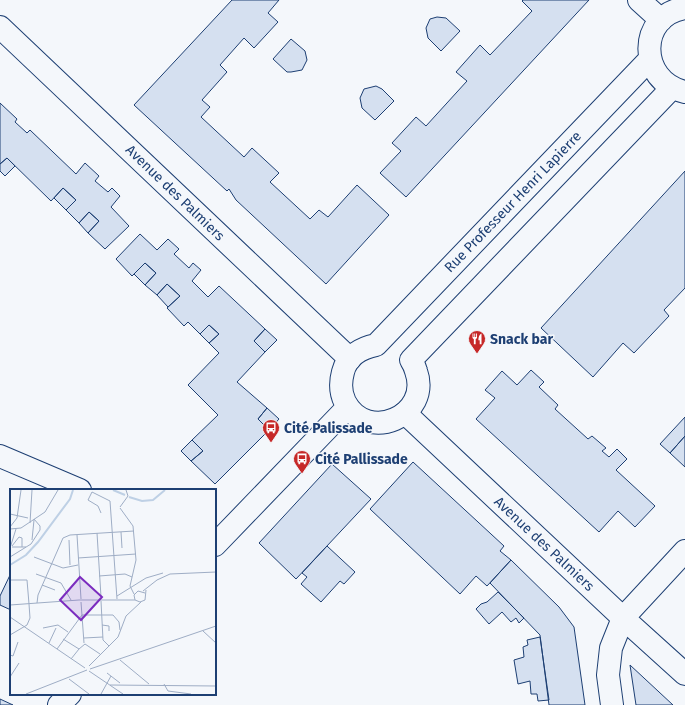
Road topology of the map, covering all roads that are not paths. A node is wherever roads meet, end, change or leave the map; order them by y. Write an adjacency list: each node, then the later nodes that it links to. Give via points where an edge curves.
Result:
1 (639, 0): 3 (main road)
2 (685, 8): 3 (main road)
3 (661, 20): 5 (main road, via 651,38)
4 (0, 27): 7 (main road, Avenue des Palmiers)
5 (650, 59): 6 (main road, via 654,71 662,81); 7 (main road, Rue Professeur Henri Lapierre, via 376,345 366,347)
6 (679, 90): 9 (main road, via 411,360 416,370 417,394 413,405)
7 (350, 359): 8 (main road, via 343,370 340,383 342,396)
8 (348, 407): 9 (main road, via 357,416 382,423 394,420); 12 (main road)
9 (405, 413): 14 (main road, Avenue des Palmiers)
10 (0, 456): 11 (main road)
11 (78, 489)
12 (216, 544)
13 (685, 551): 14 (main road)
14 (623, 618): 15 (main road, Avenue des Palmiers); 18 (main road, via 611,648 608,675)
15 (685, 674)
16 (69, 695): 17 (main road)
17 (59, 705)
18 (612, 705)

